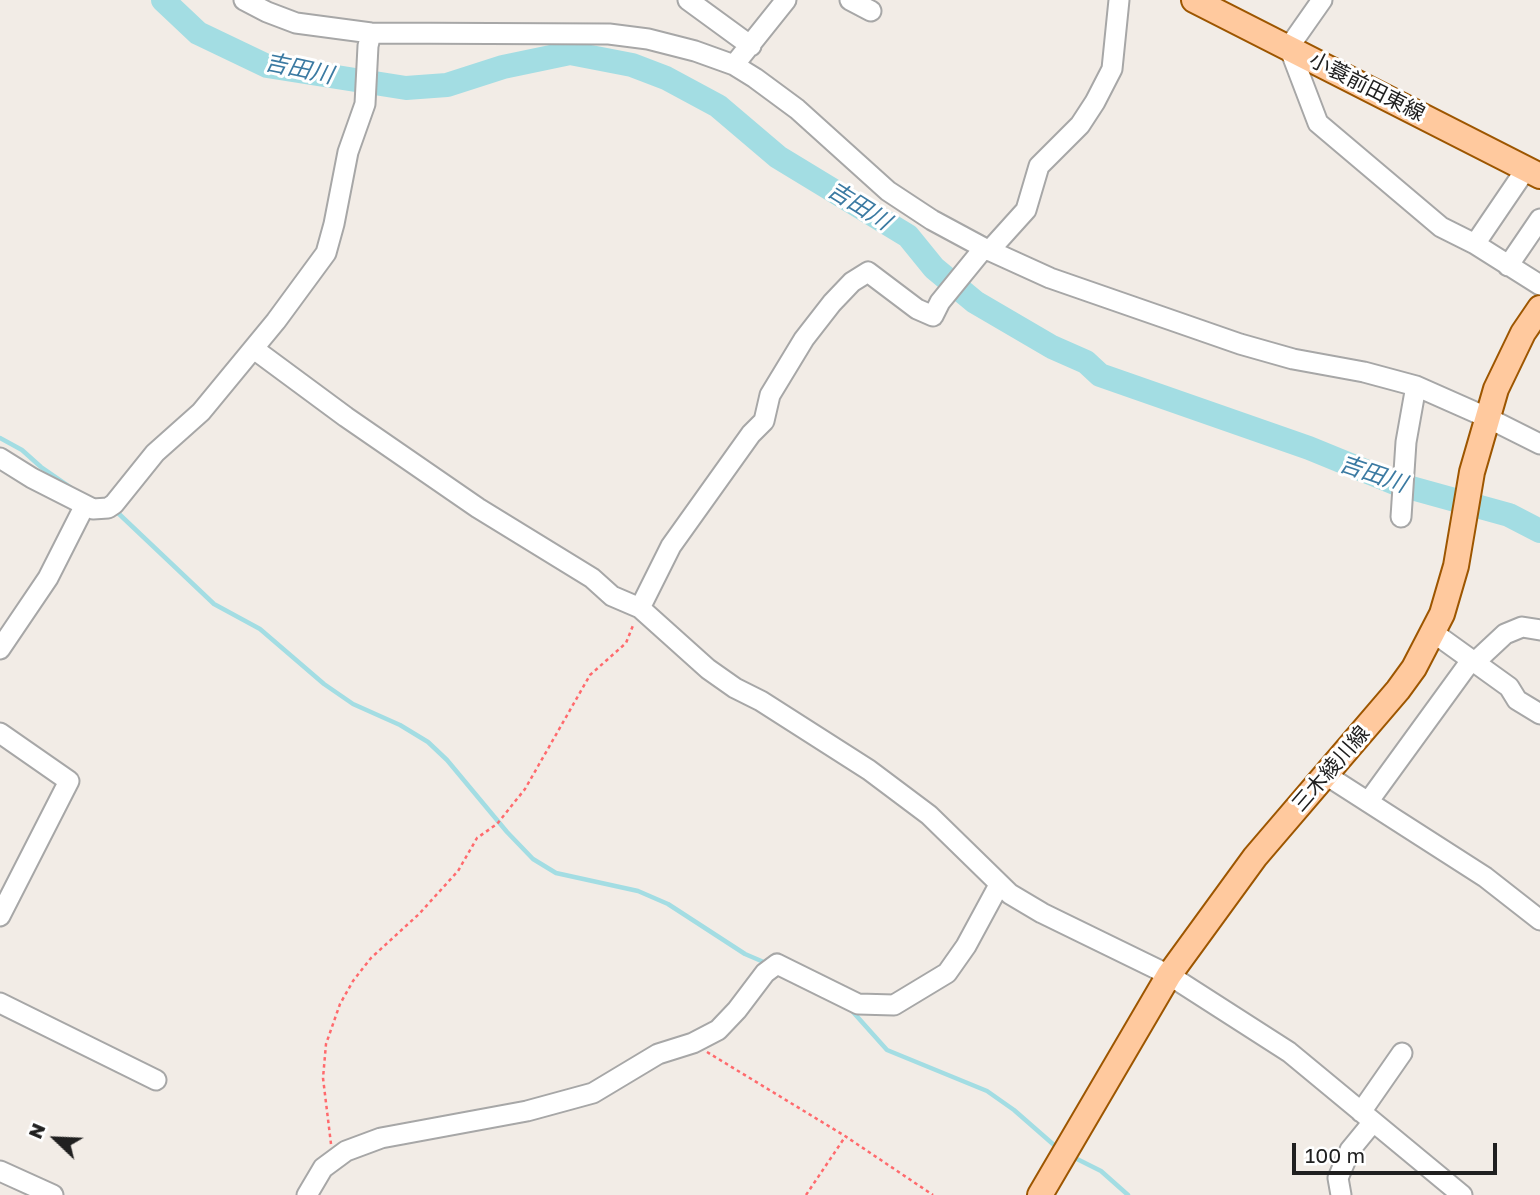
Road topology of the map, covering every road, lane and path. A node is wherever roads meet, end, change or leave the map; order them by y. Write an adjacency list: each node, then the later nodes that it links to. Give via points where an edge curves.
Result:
1 (244, 0): 9 (street, via 296,23)
2 (688, 0): 10 (street)
3 (786, 0): 10 (street)
4 (850, 0): 8 (street)
5 (1119, 0): 16 (street, via 1112,68 1096,103 1039,166 1026,210)
6 (1194, 0): 11 (main road, 小蓑前田東線)
7 (1322, 0): 11 (street)
8 (871, 11)
9 (369, 39): 12 (street, via 609,34 648,39); 20 (street, via 365,103 348,152 326,253)
10 (751, 46): 12 (street)
11 (1289, 47): 13 (main road, 小蓑前田東線); 15 (street, via 1318,123 1441,227)
12 (734, 65): 16 (street, via 797,109 888,191)
13 (1533, 173): 15 (street)
14 (1540, 219): 17 (street)
15 (1475, 244): 17 (street)
16 (986, 249): 21 (street, via 1050,278 1240,344); 27 (street, via 933,316 868,272 852,282 804,340 770,395 764,421 671,546)
17 (1508, 266): 18 (street)
18 (1540, 285)
19 (1540, 308): 22 (main road, 三木綾川線, via 1506,364)
20 (254, 349): 25 (street, via 201,412 138,471 114,504 102,509); 27 (street, via 478,508 592,578 611,596)
21 (1416, 386): 22 (street); 26 (street)
22 (1486, 416): 23 (street); 29 (main road, 三木綾川線, via 1456,566)
23 (1540, 444)
24 (0, 458): 25 (street)
25 (85, 505): 30 (street, via 48,578)
26 (1400, 512)
27 (640, 608): 36 (street, via 708,670 869,770 929,815); 46 (path, via 626,643 590,675 525,789 497,824 477,838 458,871 419,914 371,958 340,1004 326,1044 323,1078)
28 (1540, 630): 31 (street, via 1522,627 1505,634)
29 (1434, 633): 31 (street); 34 (main road, 三木綾川線, via 1398,690)
30 (0, 649)
31 (1474, 661): 32 (street); 35 (street)
32 (1540, 714)
33 (0, 733): 37 (street, via 69,781)
34 (1326, 775): 35 (street); 39 (main road, 三木綾川線, via 1255,857)
35 (1368, 802): 38 (street, via 1485,877)
36 (999, 885): 39 (street, via 1042,913); 41 (street, via 947,973 894,1006 858,1004 777,964 719,1030)
37 (0, 916)
38 (1540, 920)
39 (1169, 975): 44 (street, via 1289,1052); 52 (main road, 三木綾川線)
40 (0, 1003): 43 (street)
41 (692, 1044): 45 (path); 46 (street, via 658,1054 593,1093 527,1111 381,1138)
42 (1402, 1053): 44 (street)
43 (156, 1080)
44 (1367, 1117): 53 (street, via 1338,1178); 54 (street)
45 (845, 1136): 50 (path); 51 (path)
46 (333, 1161): 49 (street)
47 (0, 1171): 48 (street)
48 (53, 1195)
49 (307, 1195)
50 (806, 1195)
51 (933, 1195)
52 (1040, 1195)
53 (1341, 1195)
54 (1462, 1195)

